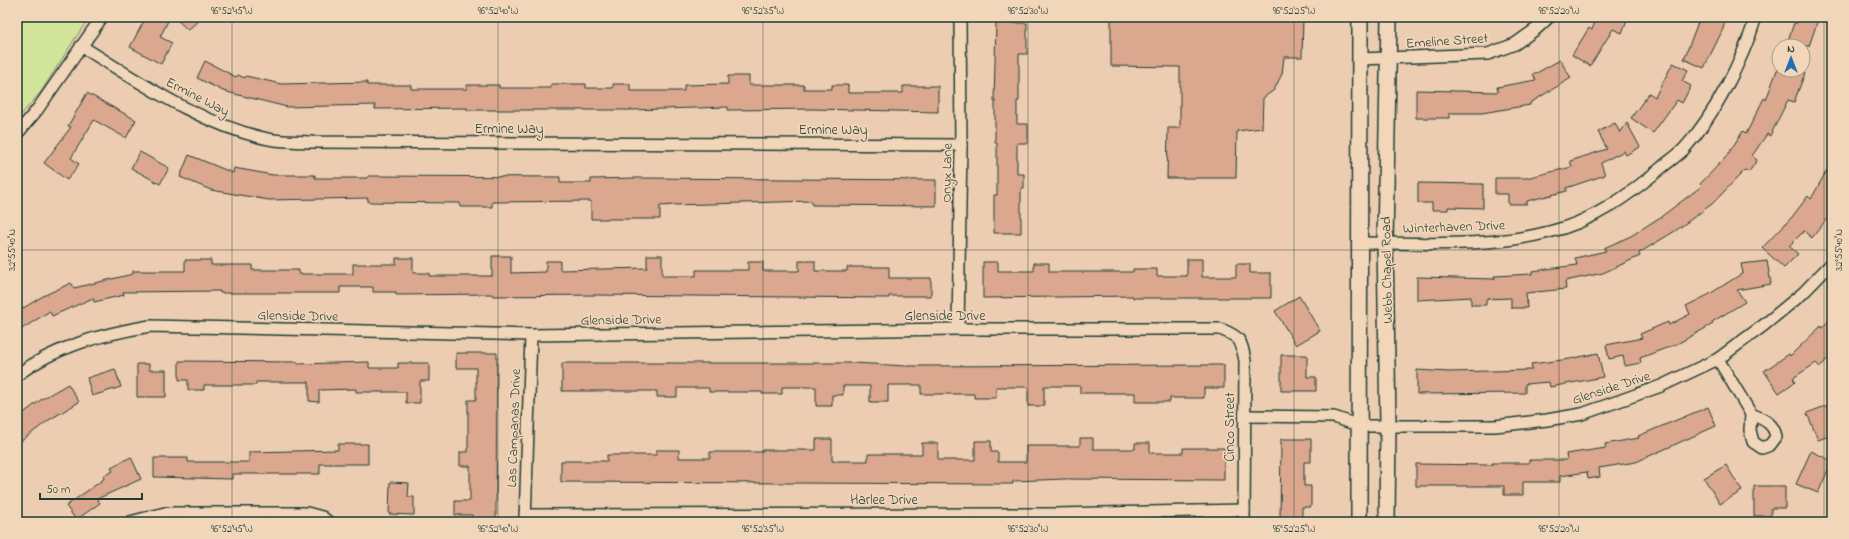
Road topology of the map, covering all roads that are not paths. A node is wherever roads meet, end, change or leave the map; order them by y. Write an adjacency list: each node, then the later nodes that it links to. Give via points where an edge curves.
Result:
1 (102, 17): 7 (street)
2 (960, 17): 11 (street, Onyx Lane)
3 (1360, 17): 8 (main road, Webb Chapel Road)
4 (1389, 17): 9 (main road, Webb Chapel Road)
5 (1549, 17): 9 (street, Emeline Street, via 1515,44 1488,54)
6 (1756, 17): 13 (street, Winterhaven Drive, via 1747,45 1731,78 1711,112 1684,149 1614,204 1576,224 1506,240 1464,244)
7 (81, 46): 10 (street, via 37,110); 11 (street, Ermine Way, via 177,104 224,127 270,139 311,142)
8 (1360, 59): 9 (street, Emeline Street); 12 (main road, Webb Chapel Road)
9 (1388, 59): 13 (main road, Webb Chapel Road)
10 (17, 134)
11 (961, 145): 15 (street, Onyx Lane)
12 (1360, 243): 13 (street, Winterhaven Drive); 23 (main road, Webb Chapel Road)
13 (1385, 243): 22 (main road, Webb Chapel Road)
14 (1832, 263): 18 (street, Glenside Drive, via 1803,293)
15 (958, 329): 16 (street, Glenside Drive); 17 (street, Glenside Drive, via 1220,329)
16 (531, 335): 19 (street, Glenside Drive, via 150,326 111,332 72,345 30,365); 26 (street, Las Campanas Drive)
17 (1235, 335): 21 (street, Cinco Street, via 1242,342 1245,361)
18 (1718, 359): 20 (street); 22 (street, Glenside Drive, via 1661,386 1582,414 1495,426)
19 (17, 375)
20 (1751, 414)
21 (1244, 416): 23 (street, via 1334,417); 24 (street, Cinco Street)
22 (1388, 424): 23 (street, Glenside Drive); 31 (main road, Webb Chapel Road)
23 (1360, 426): 30 (main road, Webb Chapel Road)
24 (1244, 510): 25 (street, Harlee Drive); 29 (street, Cinco Street)
25 (1055, 518): 26 (street, Harlee Drive)
26 (525, 519)
27 (130, 522): 28 (street, via 165,513 307,513 322,517)
28 (328, 522)
29 (1244, 522)
30 (1359, 522)
31 (1387, 522)

